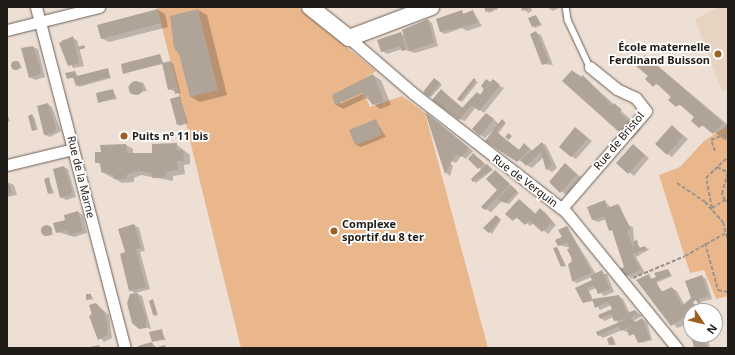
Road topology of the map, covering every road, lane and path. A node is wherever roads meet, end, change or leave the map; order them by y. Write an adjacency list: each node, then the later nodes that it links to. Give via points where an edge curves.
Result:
1 (36, 7): 6 (street, Rue de la Marne)
2 (99, 7): 6 (street)
3 (310, 7): 8 (street)
4 (431, 7): 8 (street)
5 (566, 7): 9 (lane, via 568,20)
6 (40, 22): 7 (street); 11 (street, Rue de la Marne)
7 (7, 30)
8 (349, 38): 20 (street, Rue de Verquin, via 426,104)
9 (590, 67): 20 (street, Rue de Bristol, via 617,89 636,98 646,111)
10 (728, 138): 12 (path, via 724,135 711,140)
11 (73, 149): 14 (street); 27 (street, Rue de la Marne)
12 (715, 151)
13 (728, 156): 15 (path)
14 (7, 165)
15 (717, 167): 16 (path); 21 (path, via 706,178)
16 (727, 171): 18 (path)
17 (676, 183): 21 (path)
18 (725, 200): 19 (path); 21 (path)
19 (728, 202)
20 (562, 208): 25 (street, Rue de Verquin)
21 (712, 209): 22 (path, via 723,222)
22 (726, 233): 23 (path); 24 (path)
23 (728, 242)
24 (705, 243): 25 (path); 26 (path, via 718,290)
25 (623, 282): 28 (street, Rue de Verquin)
26 (728, 292)
27 (125, 348)
28 (677, 348)

